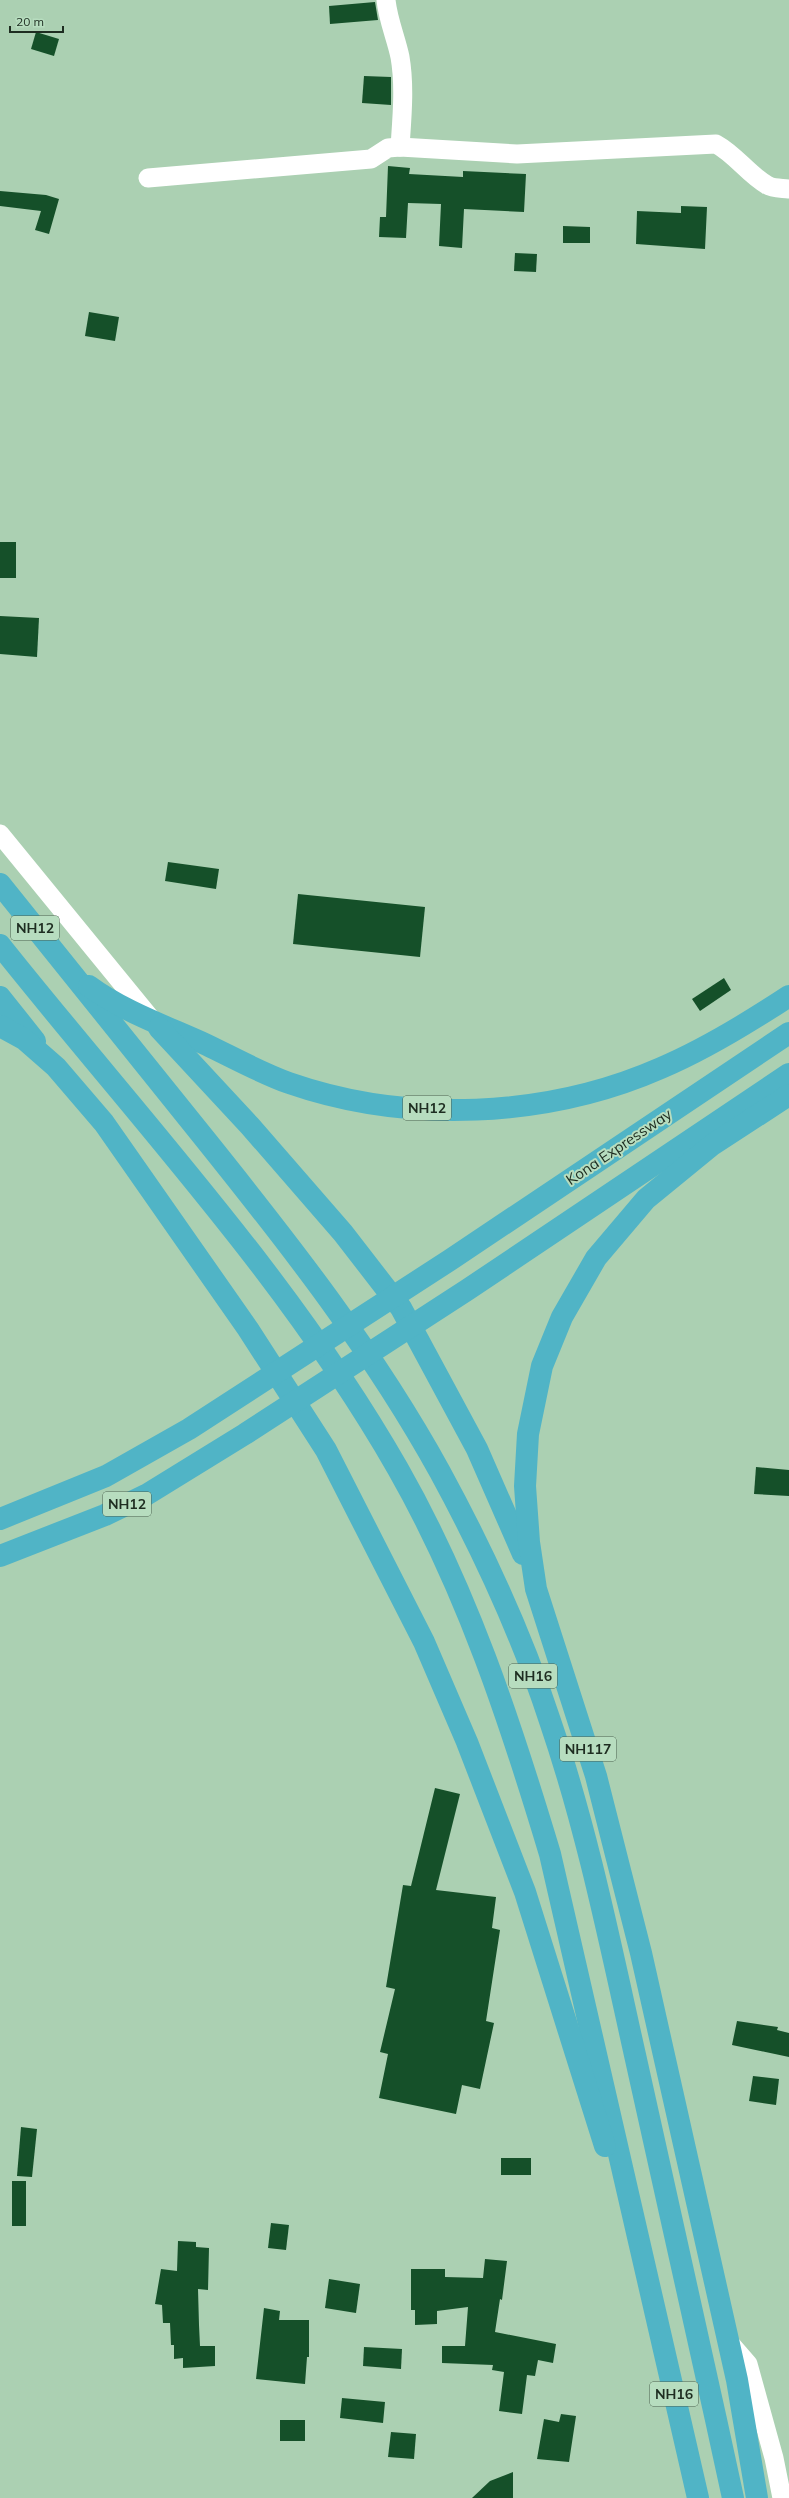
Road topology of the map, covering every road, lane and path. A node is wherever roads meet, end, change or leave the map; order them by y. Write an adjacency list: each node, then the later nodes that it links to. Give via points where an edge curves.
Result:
1 (386, 0): 2 (street, via 389,22 400,56 403,90)
2 (400, 147): 3 (street, via 388,148 371,159); 4 (street, via 517,154 716,144 731,152 748,171 769,186)
3 (148, 178)
4 (789, 189)
5 (0, 834): 11 (street)
6 (0, 884): 8 (highway, NH12)
7 (0, 945): 20 (highway, NH16, via 256,1259 307,1329 398,1469 464,1600 519,1752 550,1854 581,1980)
8 (71, 972): 11 (highway, NH12, via 95,990); 24 (highway, NH16, via 265,1213 338,1309 439,1471 485,1561 550,1720 582,1829)
9 (789, 996): 11 (highway, NH12, via 719,1039 661,1068 587,1093 497,1108 389,1106 341,1098 288,1083)
10 (0, 997): 14 (highway)
11 (152, 1021): 19 (highway, via 250,1126 343,1233 401,1308 481,1456)
12 (0, 1026): 14 (highway, via 24,1039)
13 (789, 1033): 17 (highway, Kona Expressway, via 450,1260 147,1455 106,1476)
14 (56, 1067): 20 (highway, via 104,1123 248,1328 326,1450 421,1635 467,1742 524,1892)
15 (789, 1074): 18 (highway, NH12, via 467,1290 146,1495 105,1515)
16 (789, 1095): 19 (highway, NH117, via 712,1145 646,1199 596,1258 562,1317 542,1366 528,1434 525,1486)
17 (0, 1520)
18 (0, 1556)
19 (536, 1590): 21 (highway, NH117, via 596,1776 642,1953)
20 (650, 2290): 23 (highway, NH16)
21 (728, 2341): 22 (street, via 748,2364); 25 (highway, NH117, via 747,2436)
22 (782, 2457): 26 (street)
23 (698, 2498)
24 (734, 2498)
25 (756, 2498)
26 (782, 2498)

